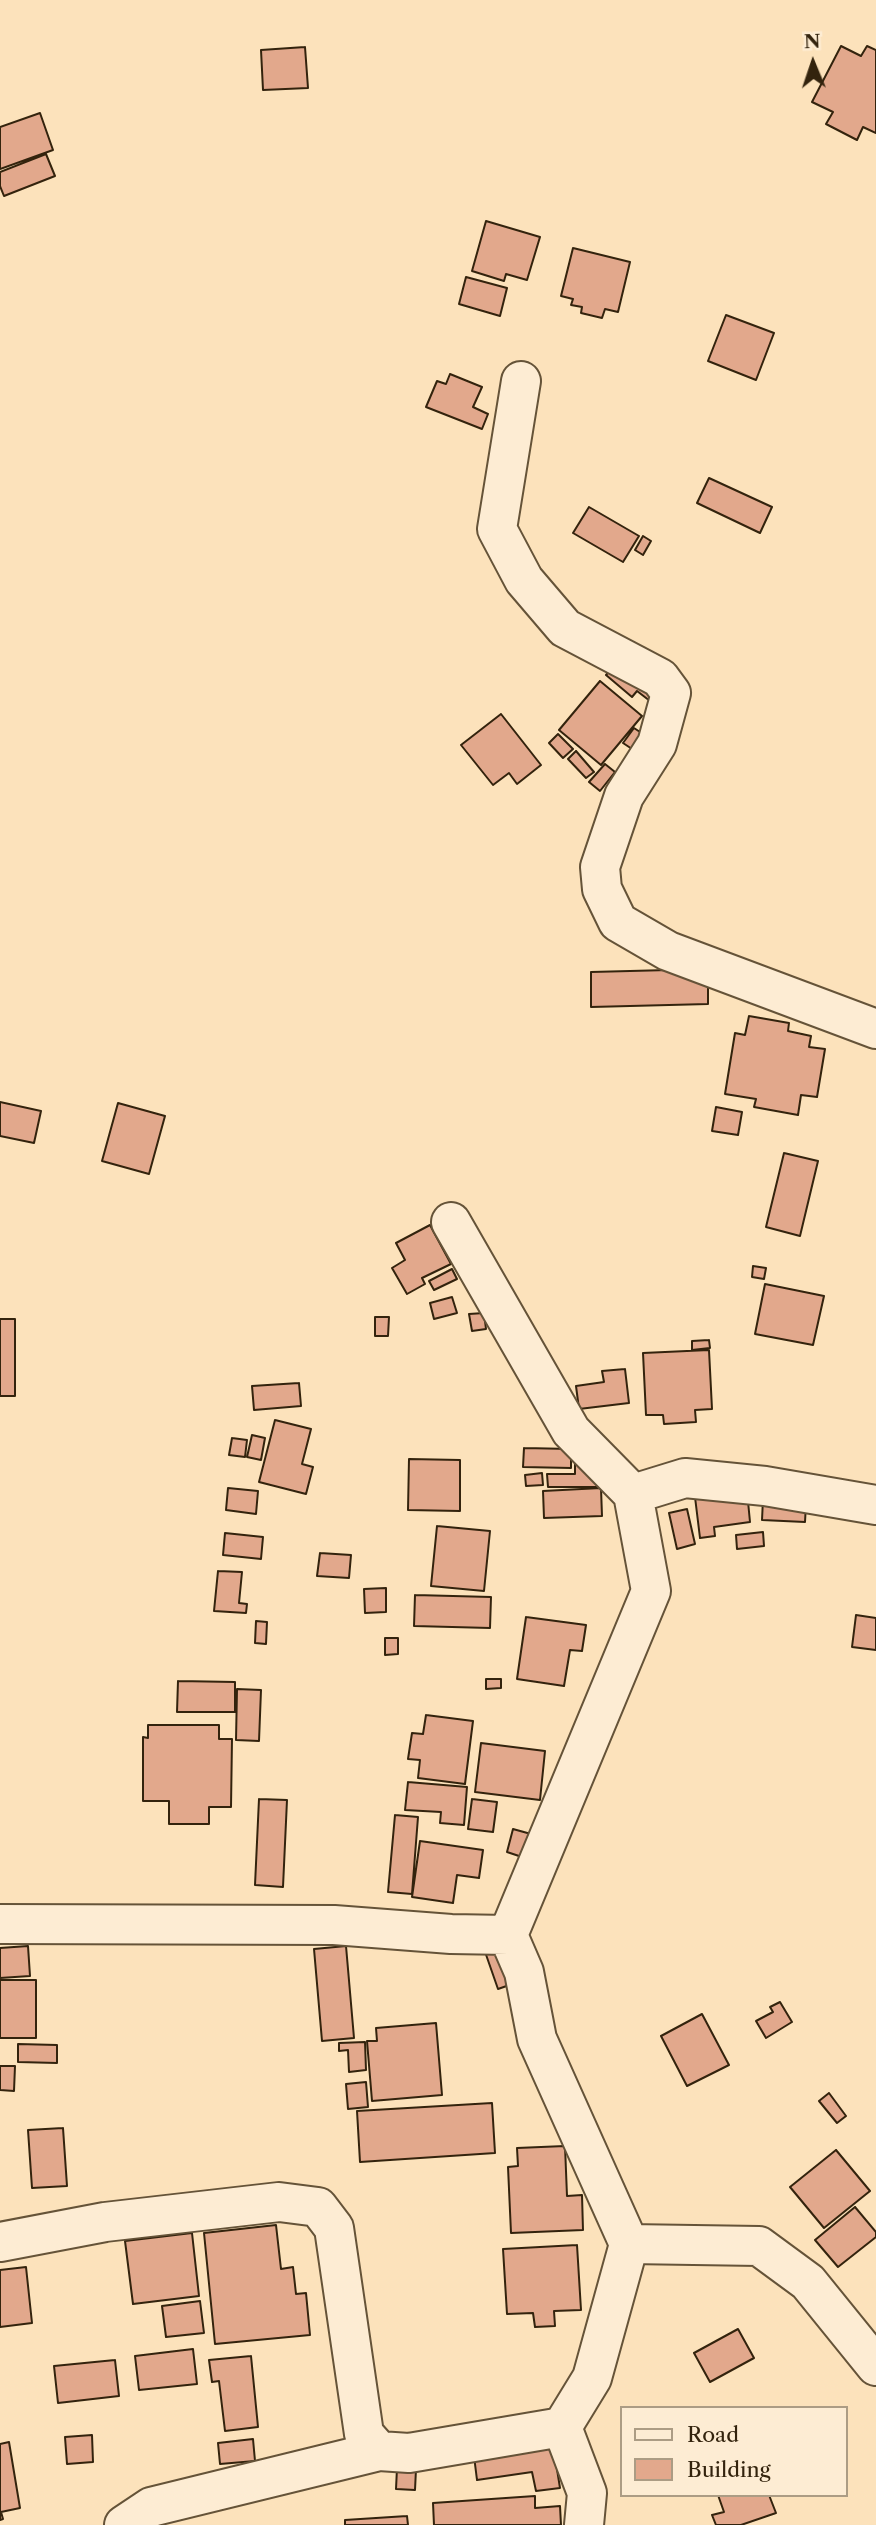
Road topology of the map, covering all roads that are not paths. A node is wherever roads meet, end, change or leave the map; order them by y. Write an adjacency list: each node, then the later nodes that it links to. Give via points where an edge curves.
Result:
1 (521, 381): 2 (street, via 497,529 524,580 565,628 660,678 671,694 657,744 624,796 600,867 602,889 618,922 668,951)
2 (876, 1029)
3 (451, 1222): 4 (street, via 571,1431)
4 (633, 1494): 5 (street, via 685,1478); 7 (street, via 651,1591)
5 (876, 1505)
6 (0, 1924): 7 (street, via 334,1925)
7 (508, 1935): 9 (street, via 524,1972 537,2039)
8 (0, 2242): 12 (street, via 105,2222 279,2202 318,2207 334,2228 364,2434)
9 (629, 2244): 10 (street, via 759,2246 808,2282); 11 (street, via 592,2378)
10 (876, 2366)
11 (562, 2427): 12 (street, via 409,2452); 14 (street, via 587,2493)
12 (379, 2451): 13 (street, via 151,2507)
13 (124, 2525)
14 (584, 2525)

